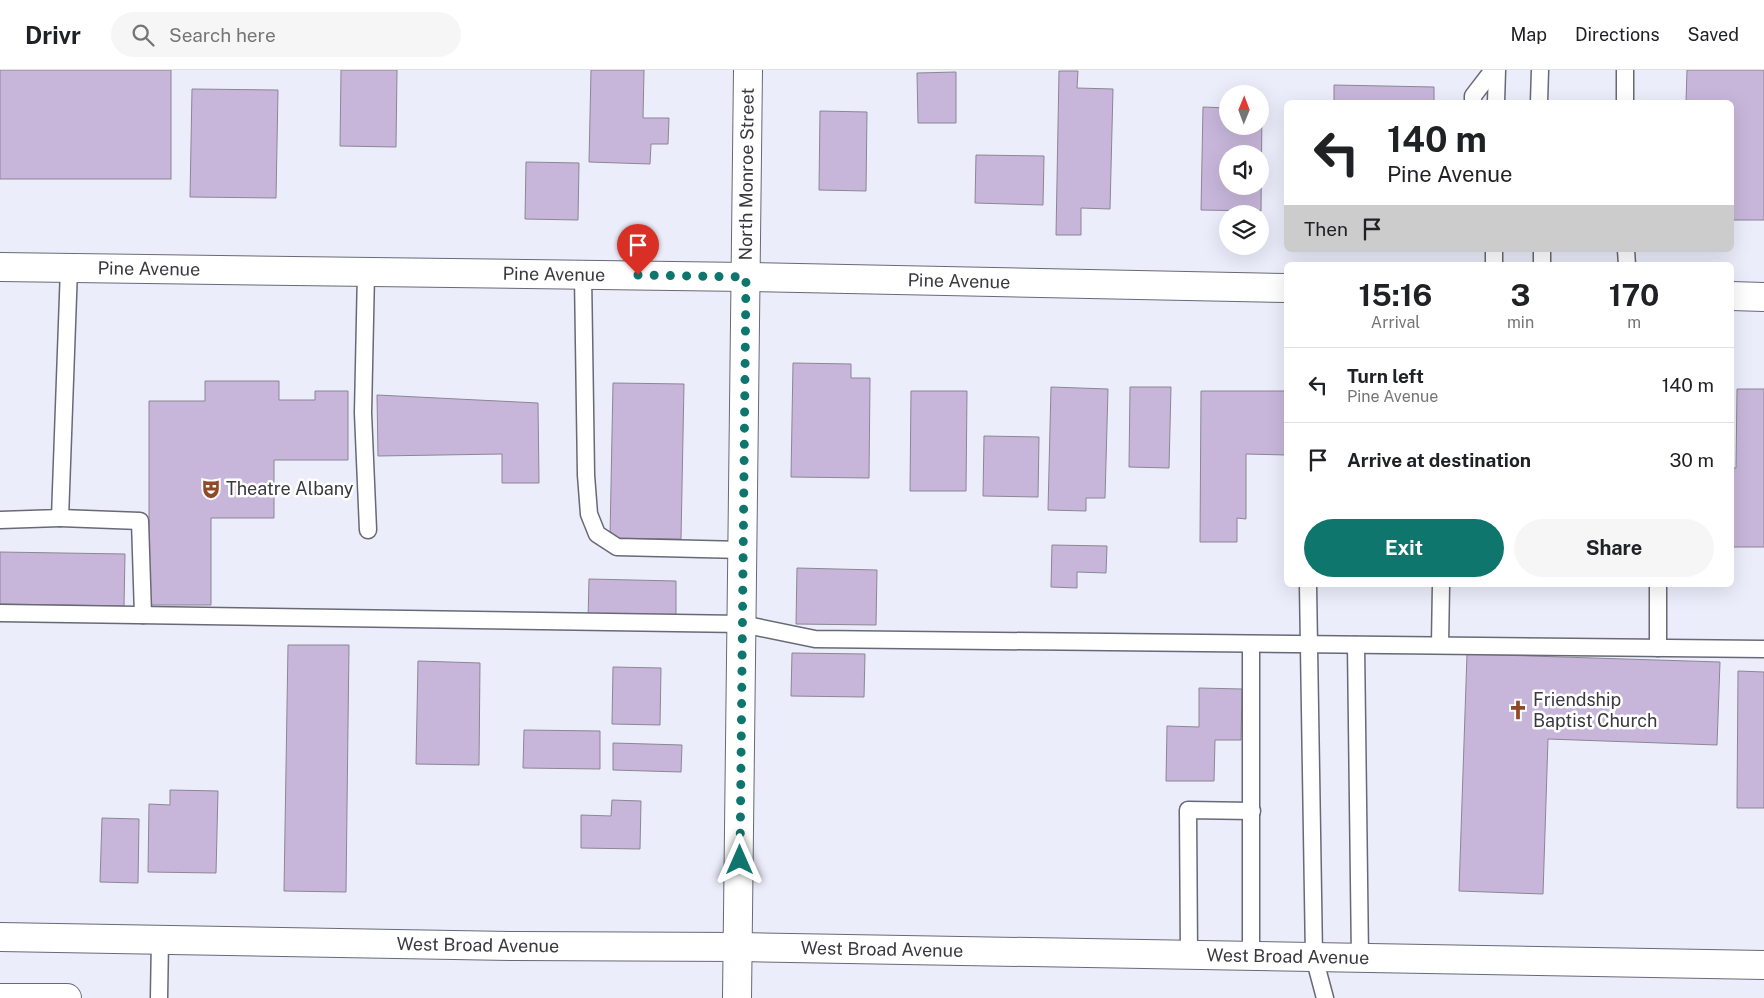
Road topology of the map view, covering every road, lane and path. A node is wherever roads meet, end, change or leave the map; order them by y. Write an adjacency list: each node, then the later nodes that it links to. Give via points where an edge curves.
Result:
1 (748, 70): 13 (main road, North Monroe Street)
2 (1495, 70): 5 (lane); 6 (lane)
3 (1540, 70): 7 (lane)
4 (1625, 70): 8 (lane)
5 (1473, 100)
6 (1496, 100)
7 (1539, 100)
8 (1625, 100)
9 (0, 267): 10 (main road, Pine Avenue)
10 (69, 268): 11 (main road, Pine Avenue); 17 (lane)
11 (366, 272): 12 (main road, Pine Avenue); 19 (lane, via 364,413)
12 (583, 275): 13 (main road, Pine Avenue); 20 (lane, via 586,474 589,514 596,534 617,547)
13 (746, 277): 14 (main road, Pine Avenue); 20 (main road, North Monroe Street)
14 (1284, 288)
15 (1734, 296): 16 (main road)
16 (1764, 297)
17 (60, 518): 18 (lane); 25 (lane, via 140,521)
18 (0, 520)
19 (368, 530)
20 (743, 550): 26 (main road, North Monroe Street)
21 (1308, 587): 28 (lane)
22 (1441, 587): 30 (lane)
23 (1658, 587): 31 (lane)
24 (0, 613): 25 (lane)
25 (142, 615): 26 (lane)
26 (742, 624): 27 (lane, via 815,639); 36 (main road, North Monroe Street)
27 (1251, 644): 28 (lane); 33 (lane)
28 (1309, 644): 29 (lane); 39 (lane)
29 (1356, 645): 30 (lane); 40 (lane)
30 (1440, 646): 31 (lane)
31 (1658, 648): 32 (lane)
32 (1764, 648)
33 (1252, 811): 37 (lane, via 1188,810); 38 (lane)
34 (0, 937): 35 (main road, West Broad Avenue)
35 (160, 939): 36 (main road, West Broad Avenue); 44 (lane)
36 (739, 947): 37 (main road, West Broad Avenue); 45 (main road, North Monroe Street)
37 (1188, 955): 38 (main road, West Broad Avenue)
38 (1251, 956): 39 (main road, West Broad Avenue)
39 (1314, 957): 40 (main road, West Broad Avenue); 46 (lane)
40 (1360, 958): 41 (main road, West Broad Avenue)
41 (1764, 965)
42 (0, 998): 43 (main road)
43 (67, 998)
44 (159, 998)
45 (737, 998)
46 (1325, 998)

